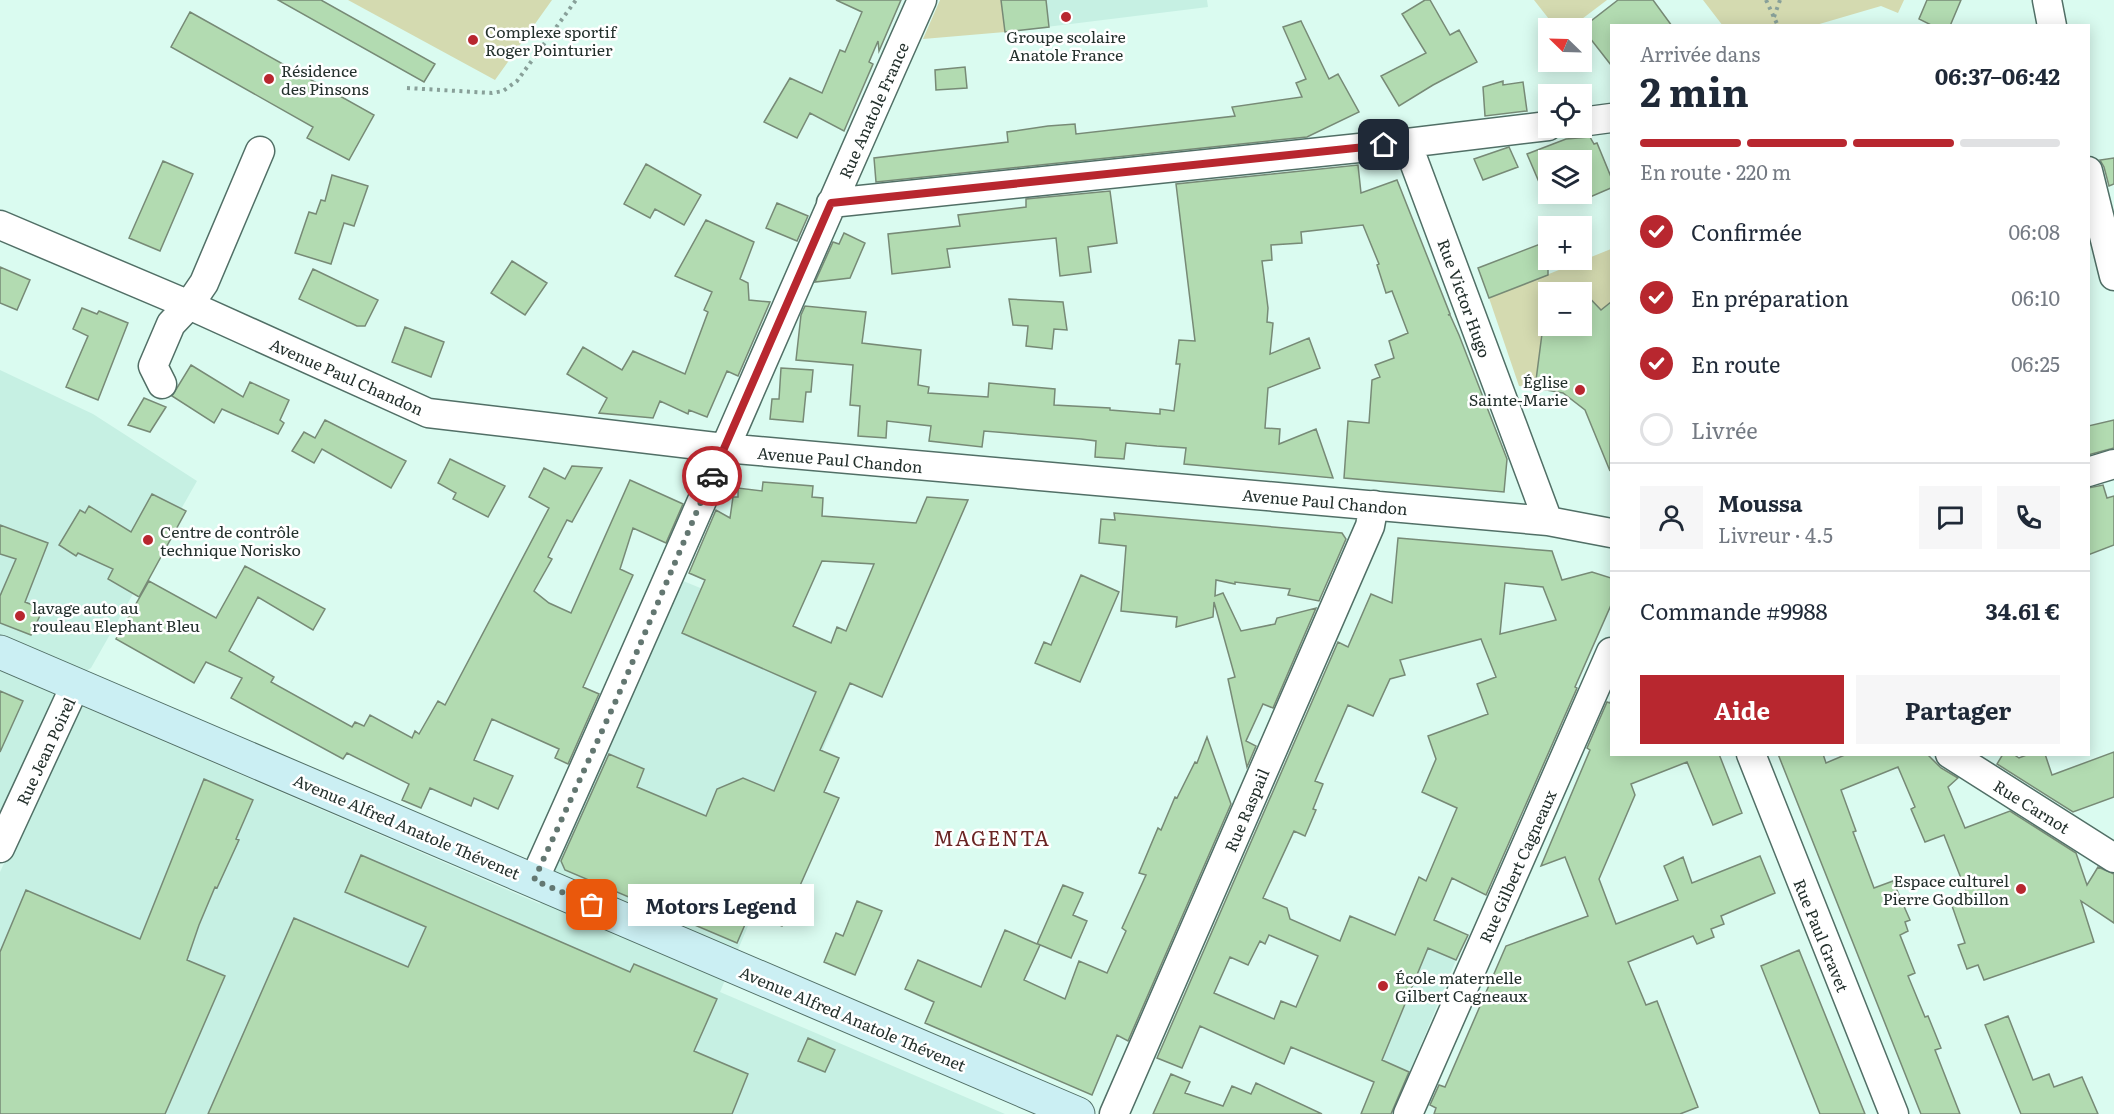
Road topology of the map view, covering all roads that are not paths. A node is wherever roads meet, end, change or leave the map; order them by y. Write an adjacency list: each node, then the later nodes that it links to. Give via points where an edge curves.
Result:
1 (922, 0): 10 (street, Rue Anatole France)
2 (2047, 0): 3 (street)
3 (2052, 24)
4 (1610, 118): 5 (street)
5 (1592, 121)
6 (1538, 127): 7 (street)
7 (1407, 143): 10 (street); 19 (street, Rue Victor Hugo)
8 (260, 151): 13 (street, via 204,283)
9 (2090, 179): 12 (street)
10 (831, 203): 15 (street, Rue Anatole France)
11 (0, 225): 13 (street, Avenue Paul Chandon)
12 (2114, 276)
13 (189, 304): 14 (street, via 171,324 153,366); 15 (street, Avenue Paul Chandon, via 428,413)
14 (162, 384)
15 (724, 448): 18 (street, Avenue Paul Chandon); 28 (street, Rue Anatole France)
16 (2114, 464): 17 (street)
17 (2090, 471)
18 (1374, 505): 19 (street, Avenue Paul Chandon); 30 (street, Rue Raspail, via 1370,526)
19 (1548, 520): 20 (street, Avenue Paul Chandon)
20 (1610, 533)
21 (0, 652): 23 (main road, Avenue Alfred Anatole Thévenet)
22 (1610, 654): 31 (street, Rue Gilbert Cagneaux)
23 (75, 686): 26 (street, Rue Jean Poirel); 28 (main road, Avenue Alfred Anatole Thévenet)
24 (1751, 756): 32 (street, Rue Paul Gravet)
25 (1953, 756): 27 (street, Rue Carnot)
26 (0, 848)
27 (2114, 858)
28 (534, 880): 29 (main road, Avenue Alfred Anatole Thévenet)
29 (1078, 1114)
30 (1114, 1114)
31 (1408, 1114)
32 (1894, 1114)

